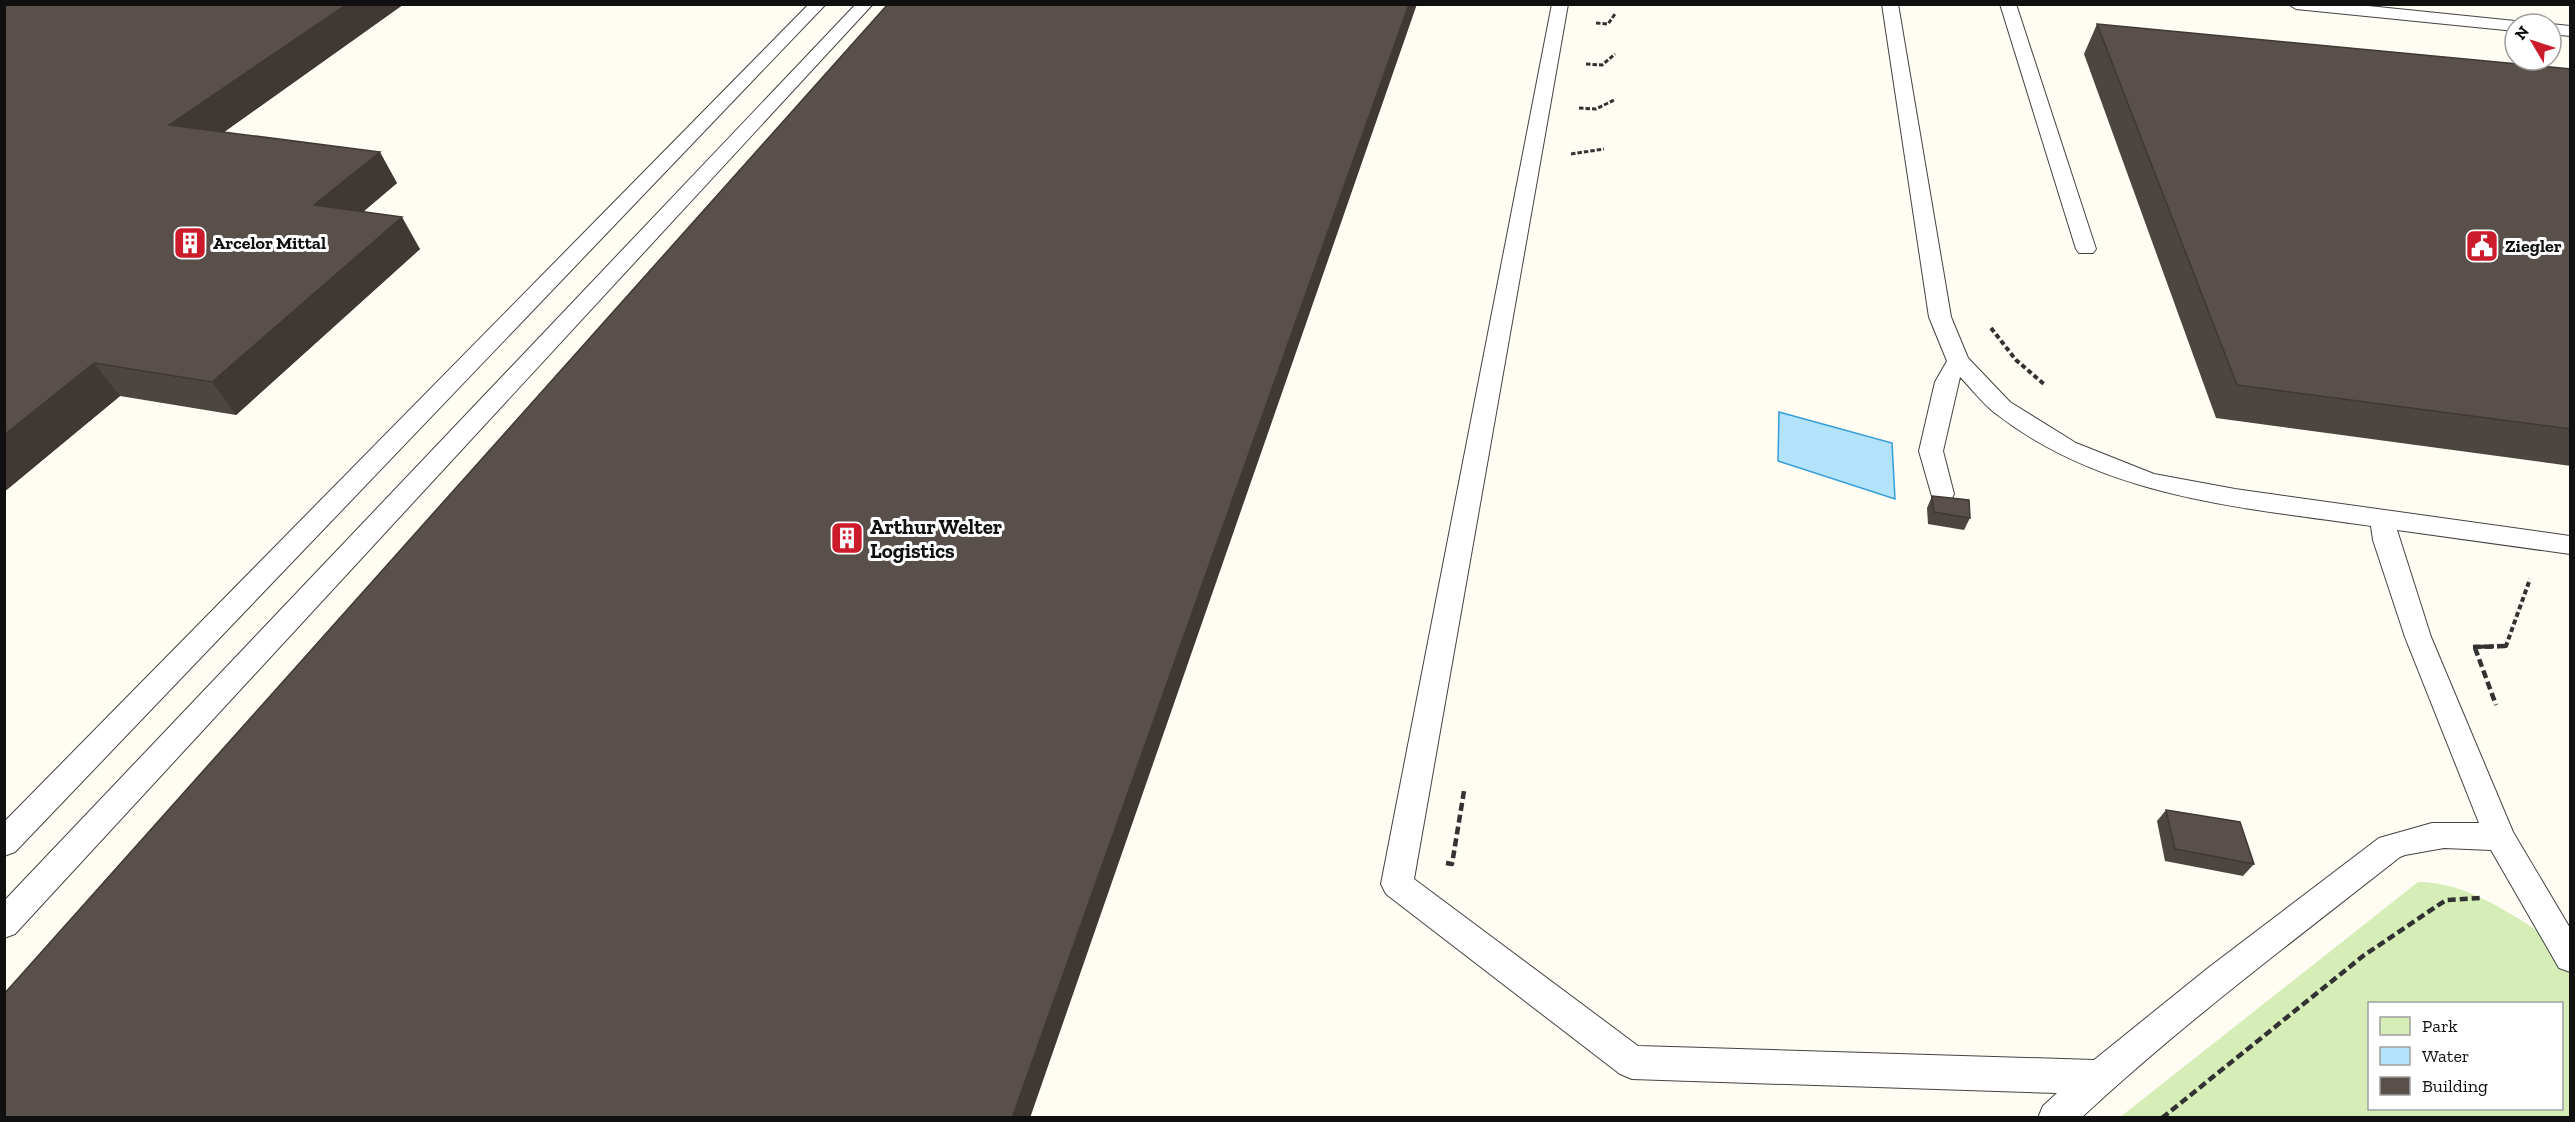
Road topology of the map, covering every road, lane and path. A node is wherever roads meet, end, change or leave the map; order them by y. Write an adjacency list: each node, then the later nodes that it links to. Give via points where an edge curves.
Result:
1 (818, 4): 28 (lane)
2 (865, 4): 29 (lane)
3 (1560, 4): 31 (lane, via 1396,884 1632,1062)
4 (1890, 4): 18 (lane, via 1940,317)
5 (2008, 4): 16 (lane)
6 (2296, 4): 9 (lane)
7 (1615, 14): 8 (path, via 1608,24)
8 (1589, 23)
9 (2503, 25)
10 (1615, 54): 11 (path, via 1602,66)
11 (1583, 64)
12 (1614, 100): 13 (path, via 1596,109)
13 (1576, 108)
14 (1604, 149): 15 (path)
15 (1568, 154)
16 (2086, 249)
17 (1990, 326): 19 (path, via 2016,360)
18 (1958, 361): 20 (lane, via 1946,382 1931,451); 21 (lane, via 2002,407 2068,448 2149,481)
19 (2046, 386)
20 (1942, 494)
21 (2383, 520): 22 (lane); 24 (lane)
22 (2525, 539): 23 (lane); 25 (path, via 2534,568 2506,646)
23 (2571, 545)
24 (2418, 637): 25 (path); 27 (lane)
25 (2475, 648): 26 (path)
26 (2498, 712)
27 (2500, 838): 30 (lane); 31 (lane, via 2458,834 2421,837 2390,848); 33 (path, via 2481,898 2446,900 2363,956)
28 (4, 843)
29 (4, 924)
30 (2571, 957)
31 (2099, 1077): 32 (lane)
32 (2055, 1118)
33 (2162, 1118)

